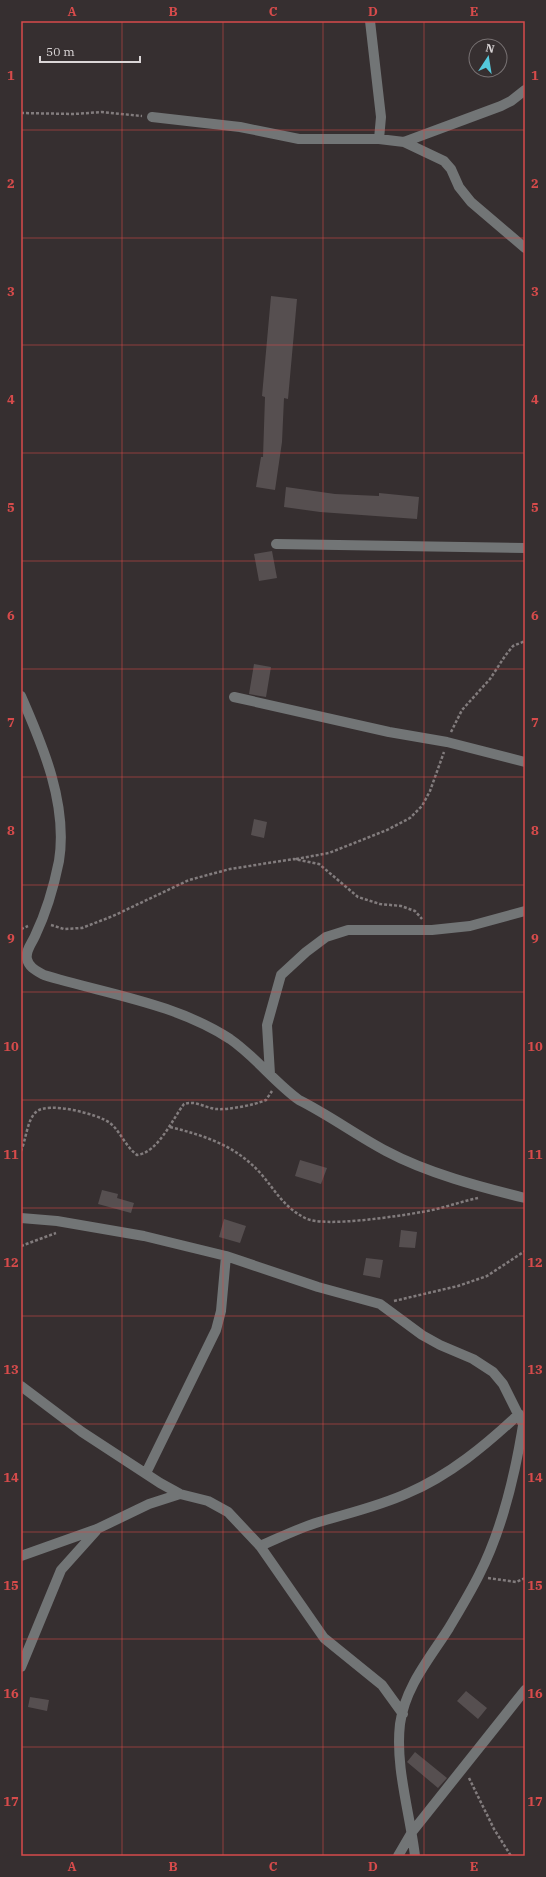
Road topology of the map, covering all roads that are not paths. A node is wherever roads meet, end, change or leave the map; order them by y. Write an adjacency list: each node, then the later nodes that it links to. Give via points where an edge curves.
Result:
1 (370, 21): 4 (street, via 381,117)
2 (525, 90): 5 (street, via 501,106)
3 (152, 117): 4 (street, via 240,126 299,139)
4 (379, 139): 5 (street)
5 (404, 142): 6 (street, via 444,161 471,202)
6 (525, 248)
7 (276, 544): 8 (street)
8 (525, 548)
9 (21, 696): 13 (street, via 53,782 60,819 59,861 41,922 28,949 30,966 44,976 192,1018 230,1039)
10 (234, 697): 11 (street, via 374,729 447,742)
11 (525, 762)
12 (525, 911): 13 (street, via 470,926 432,930 348,930 326,937 281,975 267,1025)
13 (273, 1076): 14 (street, via 299,1100 387,1151 438,1172)
14 (525, 1198)
15 (21, 1218): 16 (street, via 57,1221 144,1236)
16 (226, 1256): 18 (street, via 318,1287 380,1304 422,1335 473,1359 493,1372 503,1384); 19 (street, via 221,1312 216,1330 208,1351)
17 (21, 1386): 19 (street, via 82,1432)
18 (522, 1418): 22 (street, via 444,1474 408,1494 317,1523); 26 (street, via 507,1501 486,1561 449,1628 414,1682 405,1702)
19 (146, 1473): 20 (street)
20 (180, 1494): 21 (street, via 149,1504); 22 (street, via 220,1506)
21 (97, 1529): 23 (street); 24 (street, via 60,1570)
22 (260, 1546): 26 (street, via 315,1627 382,1685)
23 (21, 1556)
24 (21, 1667)
25 (525, 1690): 27 (street)
26 (403, 1714): 27 (street, via 400,1724 400,1760)
27 (412, 1832): 28 (street); 29 (street)
28 (398, 1856)
29 (415, 1856)

